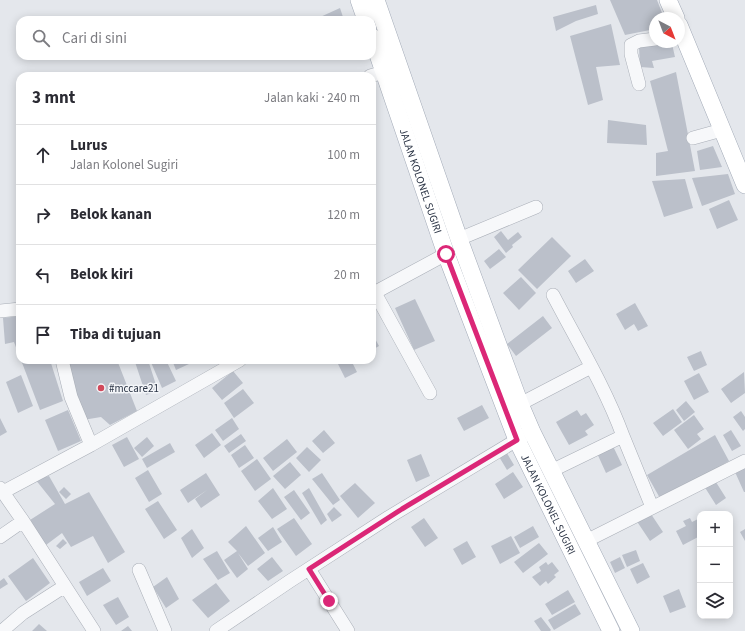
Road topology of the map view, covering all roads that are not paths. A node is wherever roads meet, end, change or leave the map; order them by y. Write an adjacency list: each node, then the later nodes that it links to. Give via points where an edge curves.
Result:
1 (360, 0): 5 (main road)
2 (376, 0): 15 (main road)
3 (668, 0): 4 (main road)
4 (673, 12)
5 (365, 16)
6 (649, 39): 10 (street, via 631,45)
7 (685, 44): 11 (main road)
8 (375, 60): 9 (main road, JALAN KOLONEL SUGIRI)
9 (377, 74): 15 (main road, JALAN KOLONEL SUGIRI)
10 (639, 84)
11 (722, 130): 12 (street); 13 (main road)
12 (693, 138)
13 (745, 185)
14 (536, 207): 16 (street)
15 (445, 225): 16 (main road); 17 (main road, JALAN KOLONEL SUGIRI)
16 (459, 239): 27 (main road)
17 (446, 254): 18 (street); 30 (main road, JALAN KOLONEL SUGIRI)
18 (376, 291)
19 (553, 295): 25 (street)
20 (376, 298): 26 (street)
21 (16, 309): 22 (street)
22 (0, 311)
23 (63, 364): 31 (street, via 70,397)
24 (233, 364): 31 (street)
25 (591, 367): 27 (street); 29 (street)
26 (430, 393)
27 (520, 404): 28 (main road)
28 (532, 432): 30 (street); 33 (main road)
29 (623, 436): 33 (street); 35 (street)
30 (517, 440): 39 (street, via 389,517); 47 (main road, JALAN KOLONEL SUGIRI)
31 (91, 445): 34 (street)
32 (745, 462): 35 (street)
33 (551, 472): 38 (main road)
34 (2, 490): 36 (street)
35 (652, 507): 38 (street)
36 (23, 521): 37 (street); 41 (street)
37 (0, 537)
38 (586, 541): 48 (main road)
39 (309, 569): 45 (street); 46 (street)
40 (139, 570): 44 (street)
41 (65, 586): 42 (street); 43 (street)
42 (2, 631)
43 (94, 631)
44 (165, 631)
45 (216, 631)
46 (348, 631)
47 (611, 631)
48 (631, 631)

